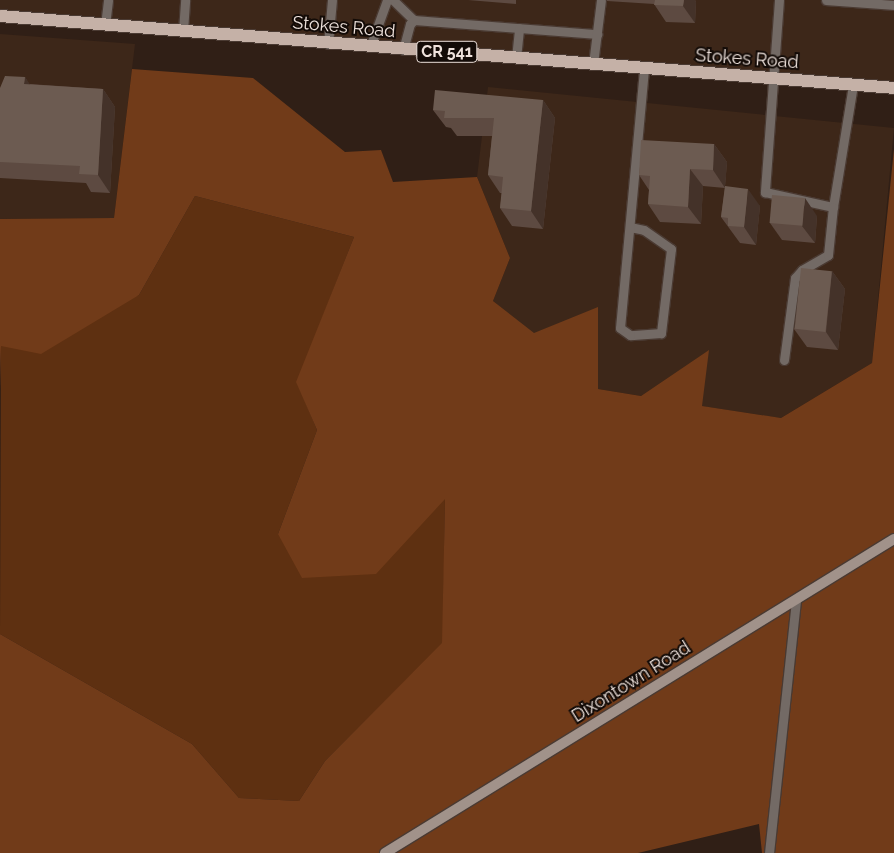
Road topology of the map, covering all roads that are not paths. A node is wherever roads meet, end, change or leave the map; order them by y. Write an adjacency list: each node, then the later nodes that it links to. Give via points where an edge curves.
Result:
1 (108, 0): 13 (lane)
2 (185, 0): 15 (lane)
3 (332, 0): 17 (lane)
4 (388, 0): 18 (lane)
5 (393, 0): 12 (lane)
6 (601, 0): 16 (lane)
7 (779, 0): 23 (lane)
8 (826, 0): 9 (lane)
9 (846, 1): 10 (lane)
10 (894, 5)
11 (0, 16): 13 (main road, Stokes Road / CR 541)
12 (414, 20): 14 (lane); 19 (lane)
13 (105, 26): 15 (main road, Stokes Road / CR 541)
14 (519, 28): 16 (lane); 20 (lane)
15 (183, 31): 17 (main road, Stokes Road / CR 541)
16 (597, 34): 21 (lane)
17 (328, 44): 18 (main road, Stokes Road / CR 541)
18 (370, 47): 19 (main road, Stokes Road / CR 541)
19 (403, 50): 20 (main road, Stokes Road / CR 541)
20 (516, 58): 21 (main road, Stokes Road / CR 541)
21 (593, 64): 22 (main road, Stokes Road / CR 541)
22 (644, 68): 23 (main road, Stokes Road / CR 541); 27 (lane)
23 (773, 78): 24 (main road, Stokes Road / CR 541); 26 (lane, via 765,192)
24 (854, 85): 25 (main road, Stokes Road / CR 541); 26 (lane)
25 (894, 88)
26 (833, 206): 28 (lane, via 828,255 802,270 795,278)
27 (630, 227): 27 (lane, via 620,328 630,336 662,333 671,249 644,230)
28 (784, 360)
29 (894, 539): 30 (street, Dixontown Road)
30 (796, 599): 31 (street, Dixontown Road); 32 (lane)
31 (385, 853)
32 (769, 853)

